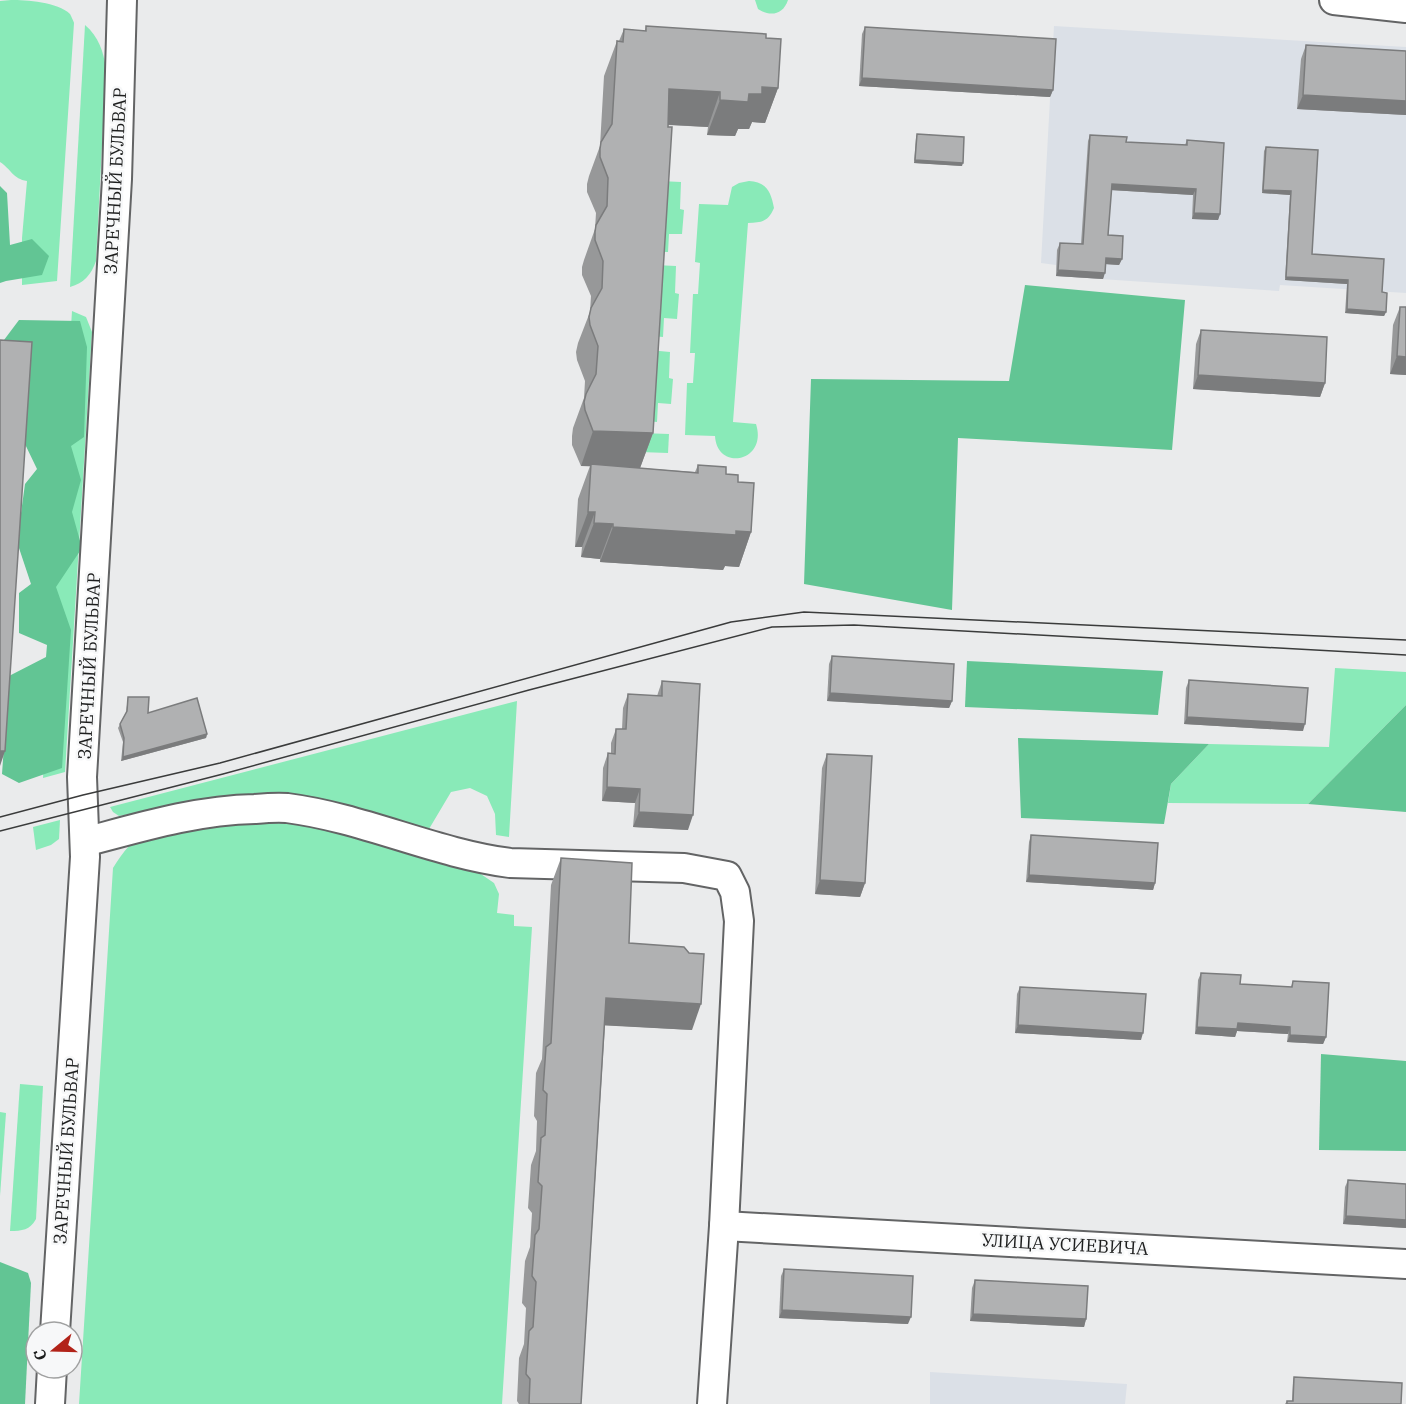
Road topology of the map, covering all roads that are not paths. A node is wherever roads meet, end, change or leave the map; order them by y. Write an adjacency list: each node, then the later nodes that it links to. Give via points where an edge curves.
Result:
1 (122, 0): 4 (street, ЗАРЕЧНЫЙ БУЛЬВАР, via 117,179 82,777)
2 (1334, 0): 3 (street)
3 (1406, 8)
4 (85, 842): 5 (street, via 176,818 241,809 286,808 374,826 427,845 491,861 684,868 727,876 735,892 739,921); 7 (street, ЗАРЕЧНЫЙ БУЛЬВАР)
5 (724, 1226): 6 (street, УЛИЦА УСИЕВИЧА); 10 (street)
6 (1406, 1264)
7 (56, 1320)
8 (51, 1380): 9 (street)
9 (50, 1404)
10 (712, 1404)

